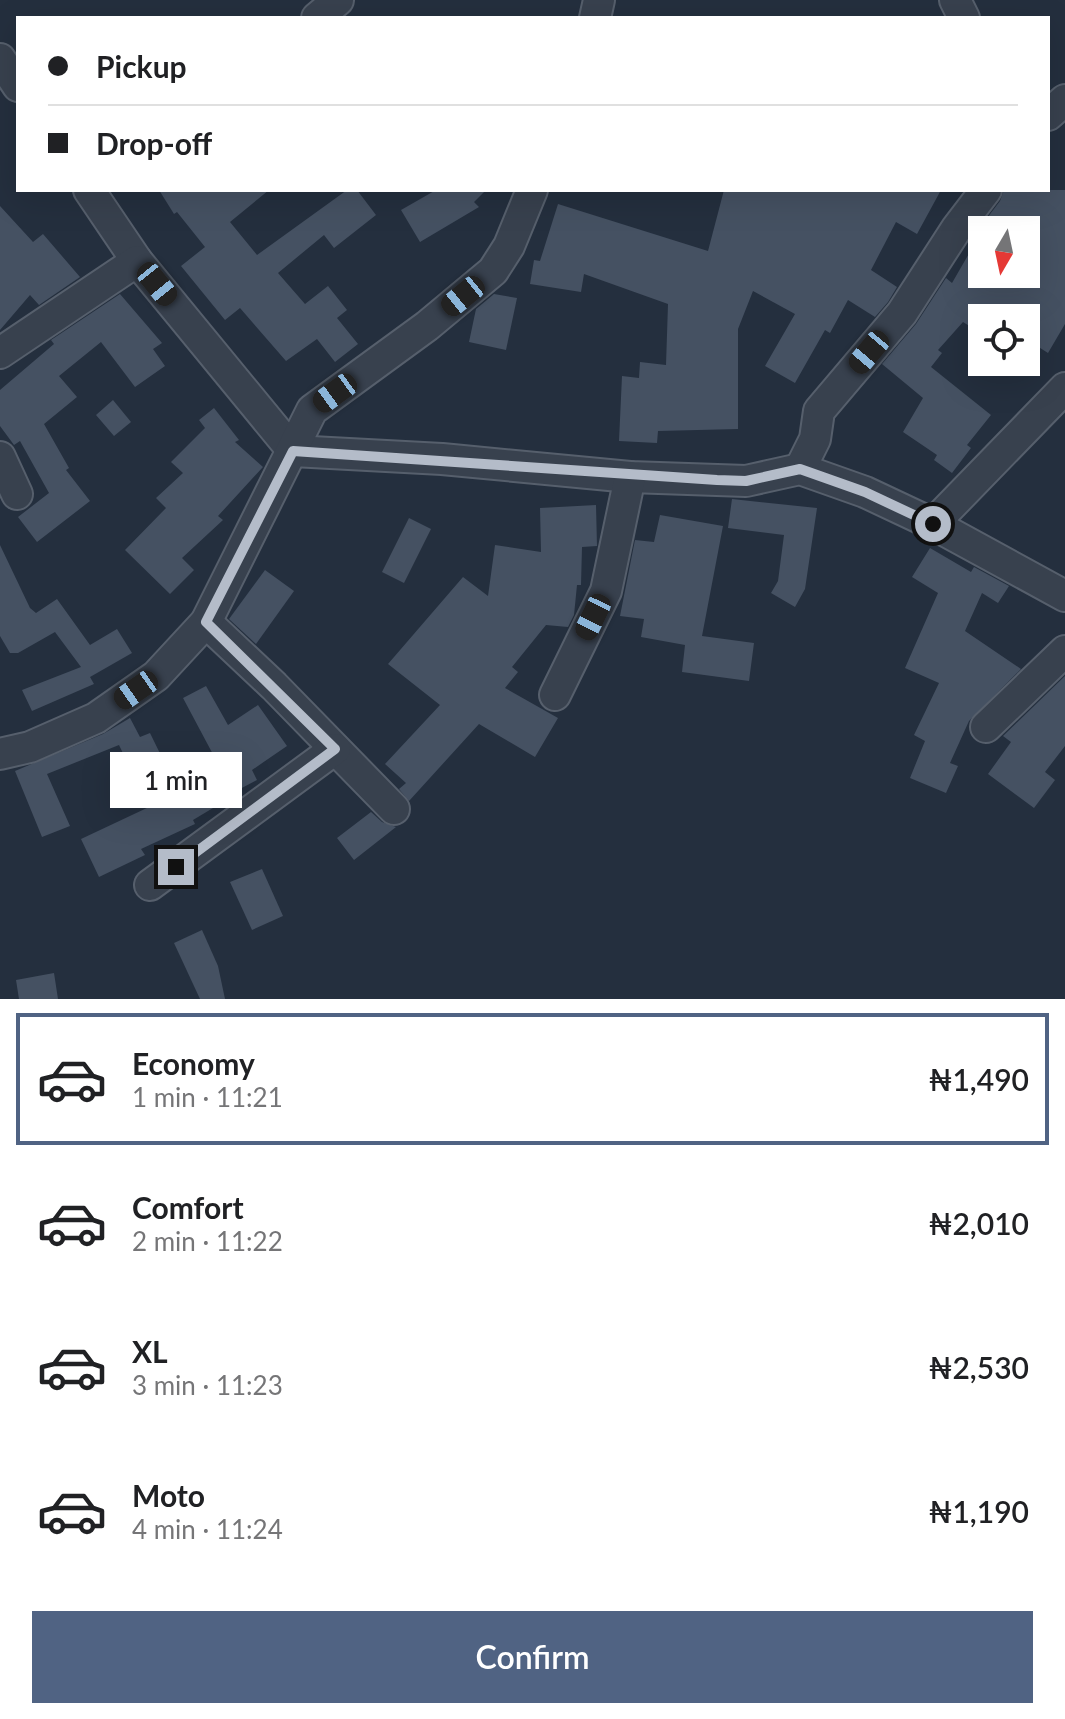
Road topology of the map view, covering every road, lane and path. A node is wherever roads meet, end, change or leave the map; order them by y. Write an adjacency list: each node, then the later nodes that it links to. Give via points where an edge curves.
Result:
1 (338, 0): 2 (street)
2 (319, 16)
3 (0, 59): 4 (street)
4 (16, 83)
5 (1065, 100): 6 (street)
6 (1050, 113)
7 (93, 192): 10 (street)
8 (531, 192): 13 (street, via 493,271 312,410)
9 (985, 192): 15 (street, via 902,313 819,411 815,439)
10 (137, 261): 11 (street); 13 (street)
11 (0, 353)
12 (1065, 388): 18 (street)
13 (293, 451): 16 (street); 20 (street)
14 (0, 457): 17 (street)
15 (800, 469): 16 (street, via 746,481); 18 (street)
16 (630, 477): 22 (street, via 606,591)
17 (17, 494)
18 (933, 524): 19 (street)
19 (1065, 596)
20 (206, 622): 24 (street); 25 (street, via 156,676 96,718)
21 (1065, 651): 23 (street)
22 (555, 695)
23 (986, 727)
24 (335, 749): 26 (street); 27 (street)
25 (0, 754)
26 (394, 809)
27 (150, 885)

